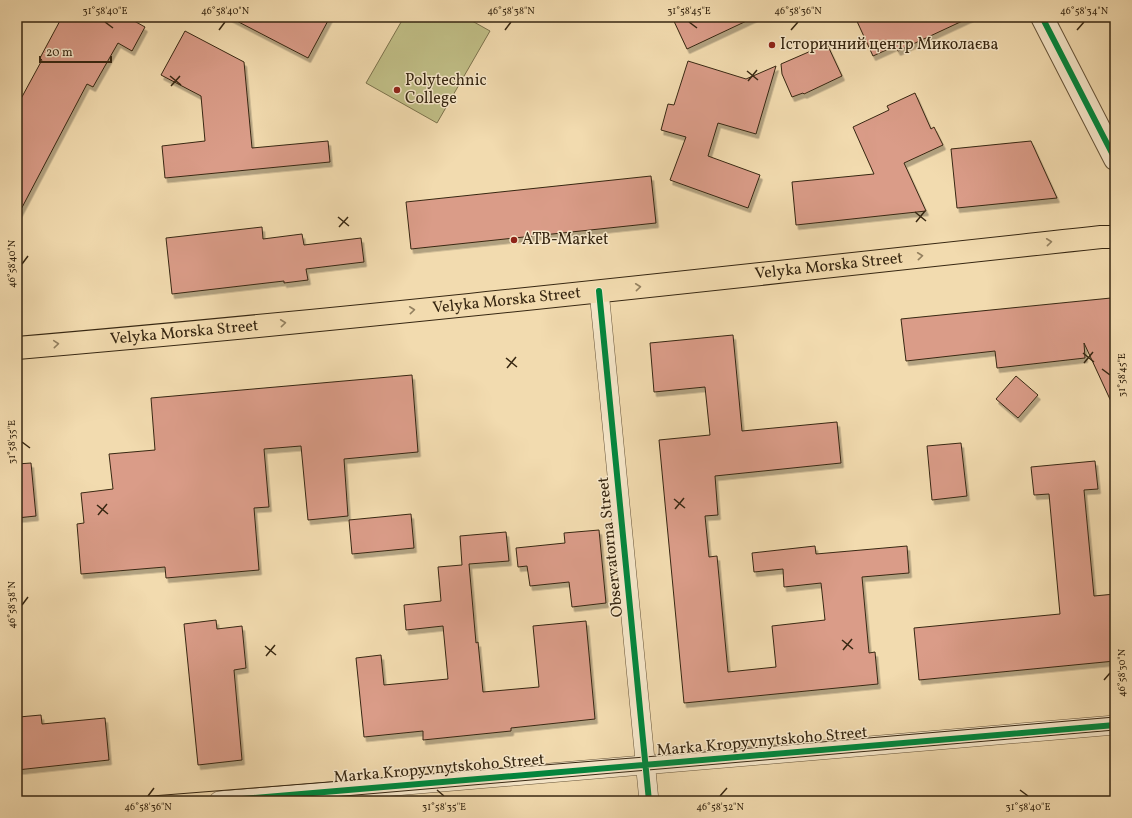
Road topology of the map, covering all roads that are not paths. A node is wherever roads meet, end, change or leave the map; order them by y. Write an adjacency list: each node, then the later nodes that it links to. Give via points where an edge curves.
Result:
1 (1042, 17): 2 (street)
2 (1115, 158)
3 (1115, 237): 4 (highway, Velyka Morska Street, one-way to 3)
4 (599, 291): 5 (highway, Velyka Morska Street, one-way to 4); 7 (street, Observatorna Street)
5 (17, 348)
6 (1115, 725): 7 (street, Marka Kropyvnytskoho Street)
7 (646, 765): 8 (street, Marka Kropyvnytskoho Street); 9 (street, Observatorna Street)
8 (219, 801)
9 (649, 801)

